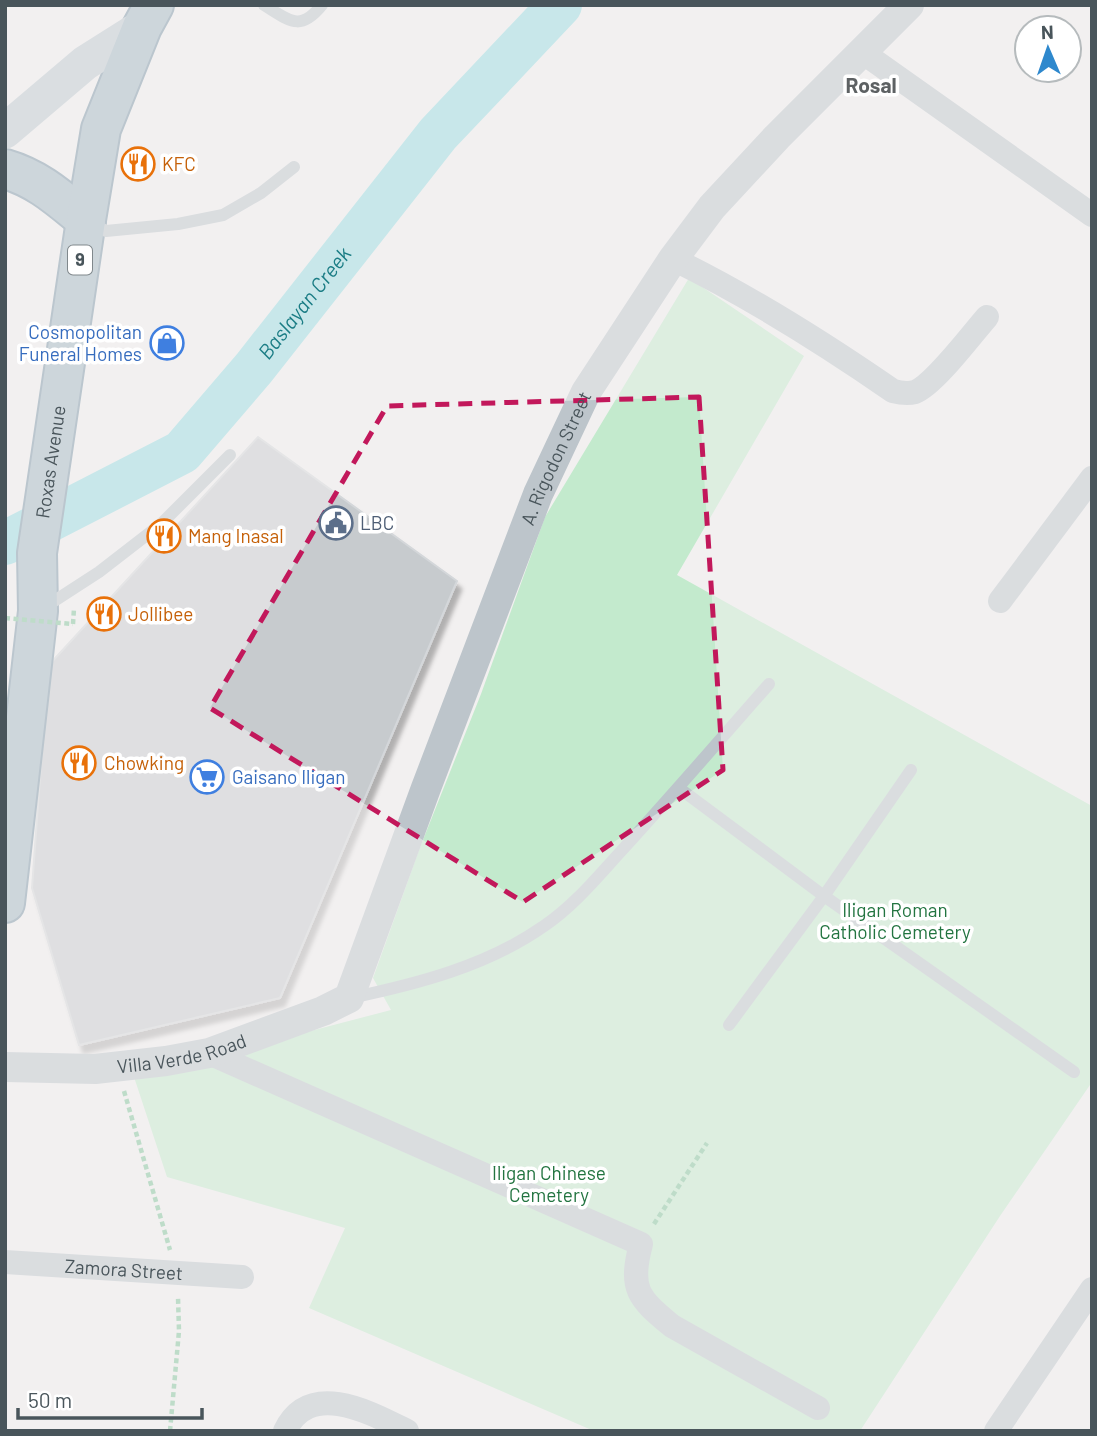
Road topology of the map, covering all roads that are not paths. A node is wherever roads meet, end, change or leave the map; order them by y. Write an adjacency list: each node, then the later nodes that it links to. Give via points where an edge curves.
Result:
1 (264, 5): 2 (lane, via 298,22 311,18)
2 (322, 5)
3 (908, 5): 5 (street, A. Rigodon Street)
4 (148, 16): 6 (main road); 10 (highway, Roxas Avenue / 9, via 101,129)
5 (862, 52): 9 (street); 11 (street, A. Rigodon Street, via 721,198)
6 (5, 131)
7 (294, 167): 10 (lane, via 223,215 106,231)
8 (5, 169): 10 (highway, via 26,175)
9 (1092, 215)
10 (86, 220): 15 (highway, Roxas Avenue / 9)
11 (673, 260): 12 (street, via 733,288 893,391 905,394 930,382); 24 (street, A. Rigodon Street, via 586,392 538,494)
12 (987, 317)
13 (230, 455): 17 (lane, via 160,524)
14 (1092, 478): 16 (street)
15 (37, 553): 17 (highway, Roxas Avenue / 9); 19 (highway, via 22,609)
16 (1000, 601)
17 (39, 618): 23 (highway, Roxas Avenue / 9)
18 (769, 684): 21 (lane)
19 (5, 731)
20 (911, 770): 22 (lane)
21 (679, 788): 22 (lane); 24 (lane, via 572,903 543,927 457,969)
22 (824, 896): 25 (lane); 28 (lane)
23 (5, 903)
24 (349, 998): 26 (street, Villa Verde Road)
25 (729, 1025)
26 (209, 1053): 27 (street, Villa Verde Road, via 95,1069); 32 (street, via 642,1244 636,1282 652,1310 672,1326)
27 (5, 1067)
28 (1074, 1072)
29 (5, 1262): 30 (street, Zamora Street)
30 (242, 1277)
31 (1092, 1289): 35 (street)
32 (818, 1408)
33 (285, 1431): 34 (street, via 305,1409 326,1403 349,1405)
34 (407, 1431)
35 (996, 1431)

